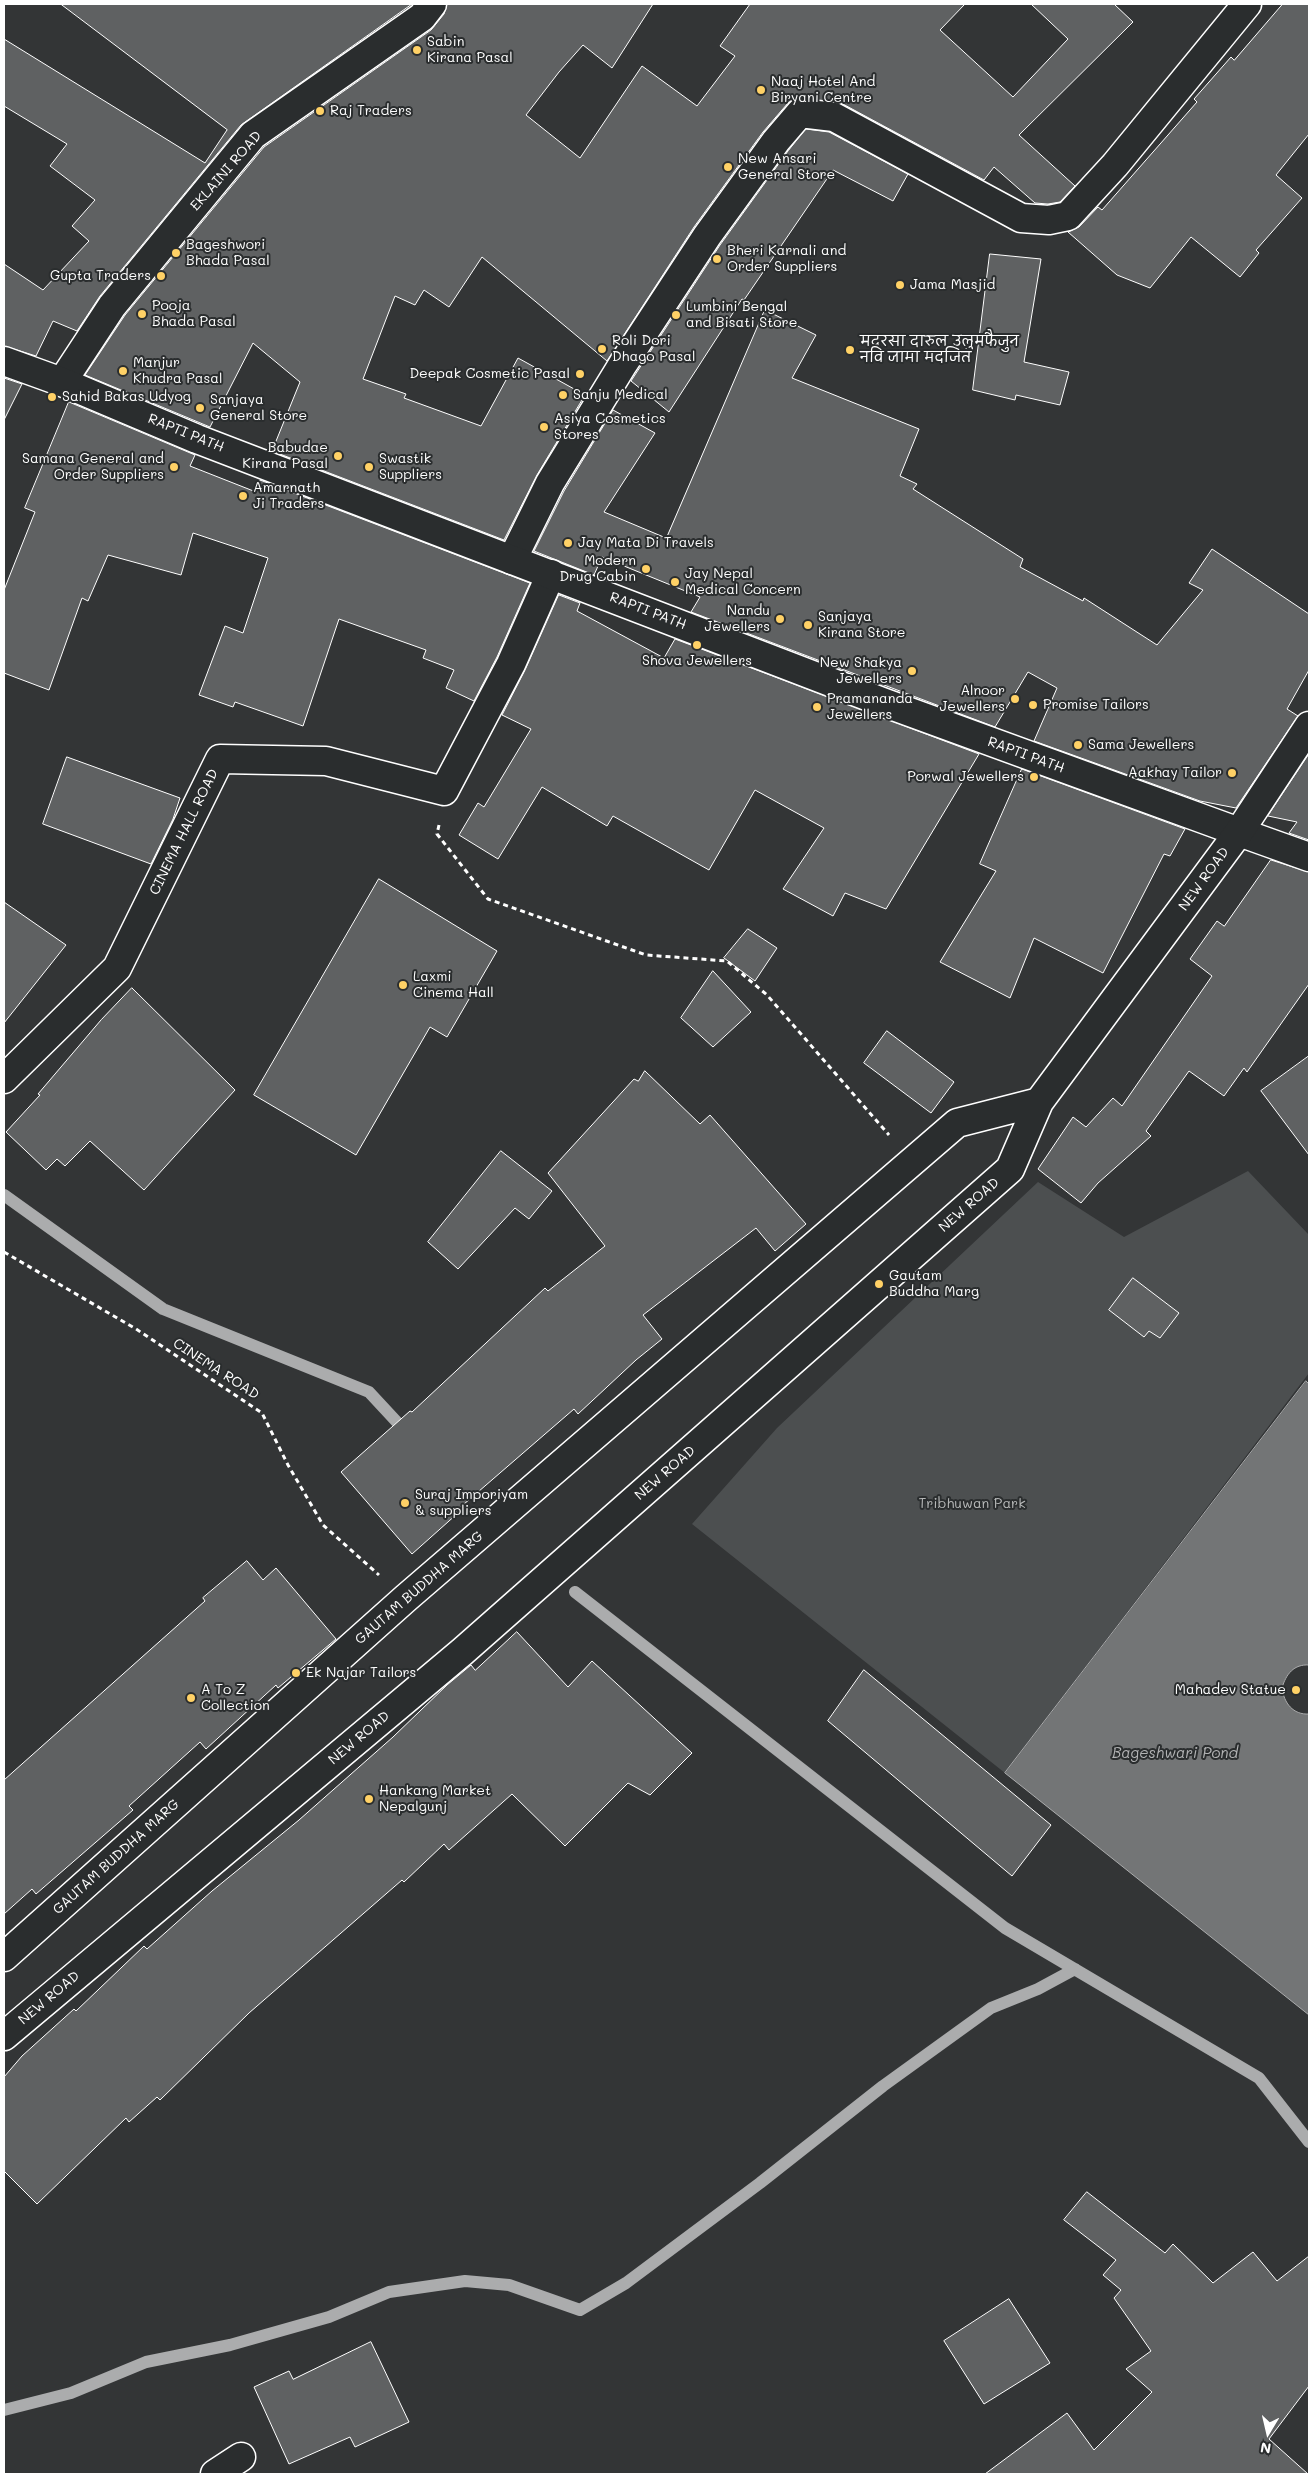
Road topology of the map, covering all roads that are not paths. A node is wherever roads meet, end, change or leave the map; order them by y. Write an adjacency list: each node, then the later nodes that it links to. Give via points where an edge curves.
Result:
1 (432, 4): 4 (main road, EKLAINI ROAD, via 422,17 254,135 112,306)
2 (1246, 4): 5 (main road, via 1115,165 1068,216 1049,220 1022,218 834,117 800,113 776,140 707,236 623,364 550,483)
3 (4, 361): 4 (main road, RAPTI PATH)
4 (62, 382): 5 (main road, RAPTI PATH, via 197,439)
5 (512, 560): 6 (main road, RAPTI PATH)
6 (551, 574): 8 (main road, RAPTI PATH, via 885,704); 10 (main road, CINEMA HALL ROAD, via 511,664 444,791 326,761 220,759 117,968)
7 (1309, 726): 8 (main road, NEW ROAD)
8 (1239, 832): 9 (main road, RAPTI PATH); 11 (main road, NEW ROAD)
9 (1309, 857)
10 (4, 1079)
11 (1039, 1102): 12 (main road, GAUTAM BUDDHA MARG, via 957,1123 406,1598); 13 (main road, NEW ROAD, via 1010,1168 462,1652)
12 (4, 1957)
13 (4, 2036)
14 (241, 2457): 15 (main road)
15 (215, 2474)

